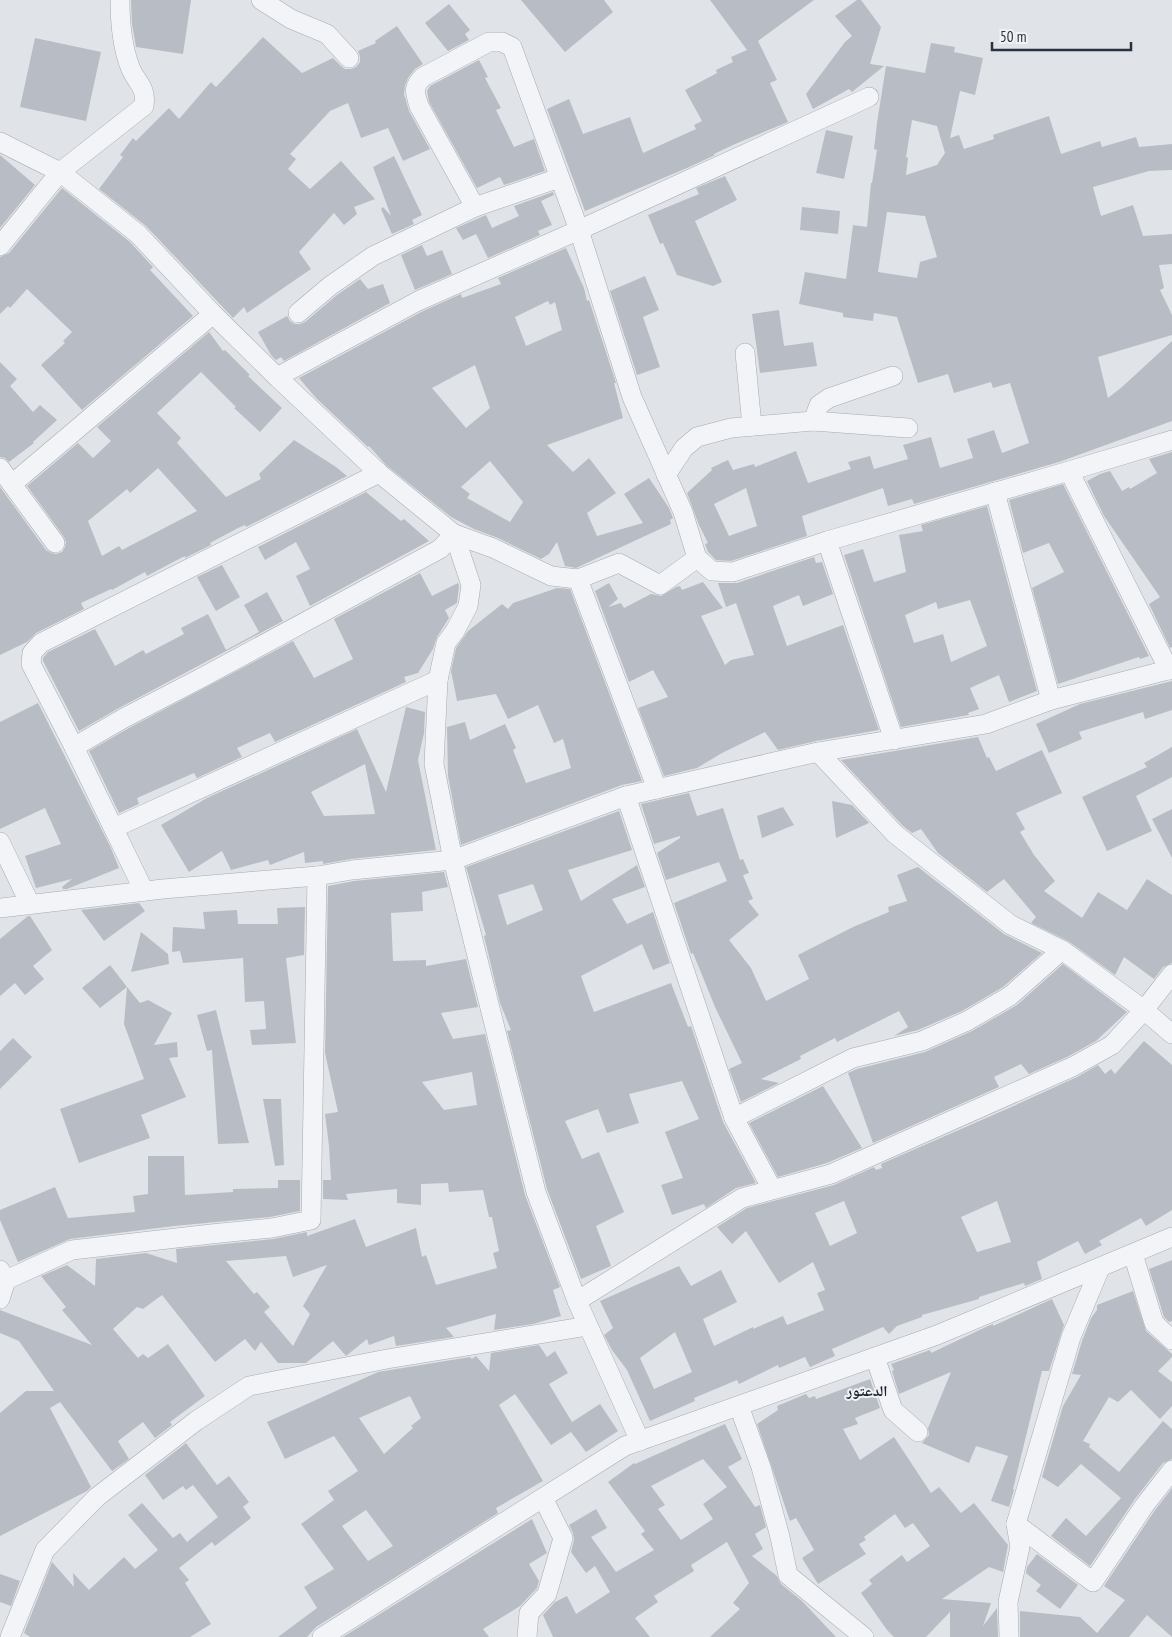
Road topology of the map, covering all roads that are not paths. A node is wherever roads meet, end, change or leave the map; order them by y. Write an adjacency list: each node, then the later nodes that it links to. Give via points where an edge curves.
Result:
1 (120, 0): 6 (street, via 122,34 130,68 146,96 144,106)
2 (261, 0): 3 (street, via 291,20 327,34)
3 (349, 58)
4 (869, 97): 9 (street)
5 (0, 142): 6 (street)
6 (60, 172): 10 (street); 12 (street, via 138,234)
7 (559, 178): 8 (street); 8 (street, via 512,48 502,42 489,42 423,77 414,91); 9 (street)
8 (474, 207): 11 (street, via 373,256)
9 (579, 230): 15 (street, via 418,301); 23 (street, via 632,397)
10 (0, 246)
11 (298, 313)
12 (213, 314): 15 (street); 24 (street)
13 (744, 353): 17 (street)
14 (893, 376): 16 (street, via 830,398 819,406)
15 (277, 377): 22 (street)
16 (813, 421): 17 (street); 18 (street)
17 (752, 426): 23 (street, via 696,437 684,448)
18 (908, 428)
19 (1172, 440): 21 (street)
20 (0, 468): 24 (street)
21 (1068, 471): 25 (street); 31 (street)
22 (380, 473): 26 (street); 35 (street, via 41,642 32,653 31,664)
23 (666, 475): 29 (street, via 683,512)
24 (12, 484): 28 (street)
25 (995, 492): 27 (street); 33 (street)
26 (454, 534): 30 (street, via 494,548 551,576); 32 (street, via 471,585 468,606 446,643); 35 (street, via 440,549)
27 (827, 540): 29 (street, via 733,572 712,571); 34 (street)
28 (55, 543)
29 (697, 558): 30 (street, via 660,585 619,563)
30 (578, 579): 37 (street)
31 (1171, 670): 33 (street)
32 (438, 680): 39 (street); 41 (street, via 434,764)
33 (1051, 700): 34 (street, via 986,724)
34 (894, 740): 36 (street)
35 (74, 747): 39 (street)
36 (818, 752): 37 (street); 46 (street, via 895,834 1012,925)
37 (657, 789): 38 (street)
38 (626, 796): 41 (street); 50 (street)
39 (114, 828): 43 (street)
40 (0, 842): 44 (street)
41 (454, 860): 42 (street); 57 (street, via 536,1192)
42 (317, 876): 43 (street); 55 (street, via 311,1220 272,1228 72,1250)
43 (144, 891): 44 (street)
44 (30, 904): 45 (street)
45 (0, 908)
46 (1062, 950): 48 (street); 50 (street, via 1010,996 967,1021 922,1040 853,1058)
47 (1172, 974): 48 (street)
48 (1144, 1010): 49 (street); 51 (street, via 1112,1045 1072,1067 831,1174)
49 (1172, 1034)
50 (734, 1118): 51 (street)
51 (772, 1189): 57 (street, via 742,1198)
52 (1172, 1236): 53 (street)
53 (1133, 1254): 54 (street); 59 (street, via 1154,1323)
54 (1100, 1268): 60 (street); 66 (street, via 1071,1337)
55 (3, 1275): 56 (street)
56 (0, 1299)
57 (577, 1301): 58 (street)
58 (588, 1326): 63 (street); 67 (street, via 387,1359 249,1386 196,1421 97,1497 46,1550)
59 (1172, 1340)
60 (875, 1358): 61 (street); 62 (street, via 893,1410)
61 (739, 1406): 63 (street); 70 (street, via 761,1467 788,1575)
62 (918, 1432)
63 (640, 1441): 65 (street, via 625,1446)
64 (1172, 1470): 66 (street, via 1093,1582)
65 (543, 1498): 68 (street); 69 (street, via 563,1538 548,1594 529,1613)
66 (1016, 1524): 71 (street, via 1020,1547 1008,1602)
67 (12, 1636)
68 (322, 1637)
69 (527, 1637)
70 (864, 1637)
71 (1009, 1637)

